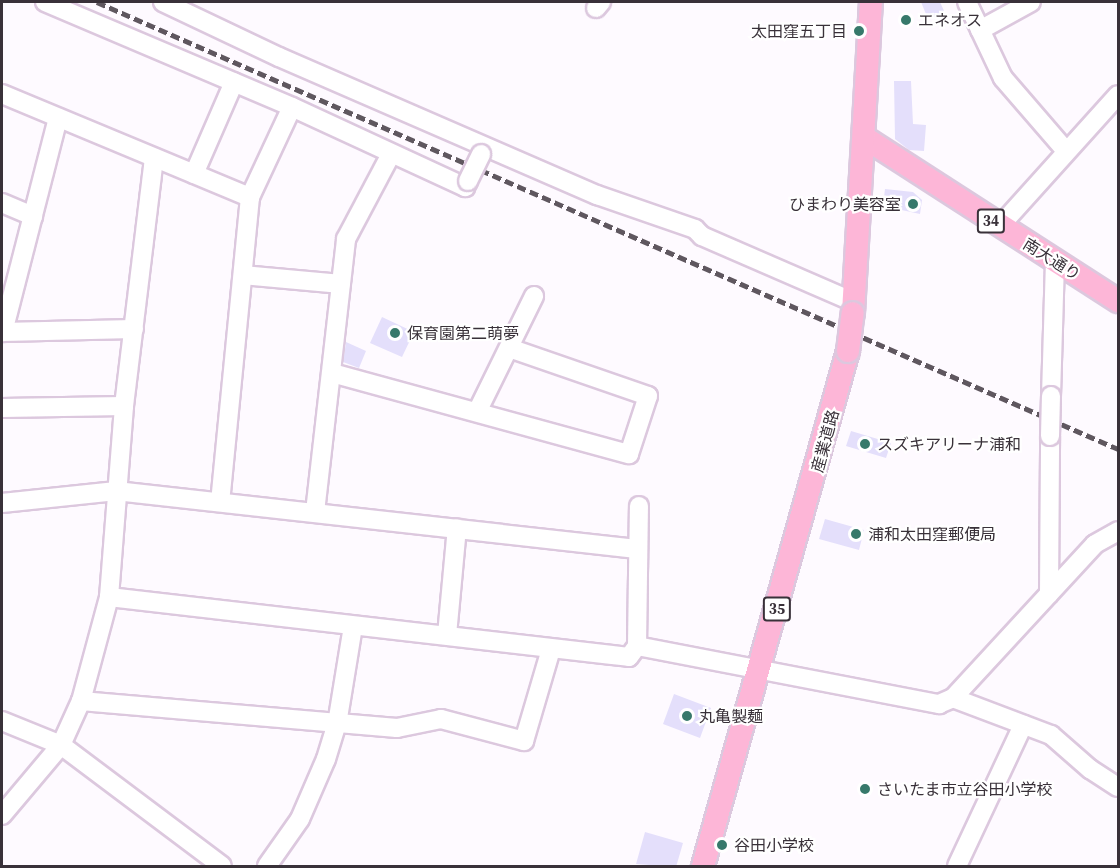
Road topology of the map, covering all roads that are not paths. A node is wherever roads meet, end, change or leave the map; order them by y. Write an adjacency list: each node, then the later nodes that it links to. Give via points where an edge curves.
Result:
1 (45, 2): 8 (street)
2 (163, 2): 6 (street)
3 (868, 2): 13 (main road, 産業道路)
4 (967, 2): 7 (street)
5 (1031, 2): 7 (street)
6 (182, 5): 14 (street, via 279,57)
7 (980, 30): 15 (street, via 1003,78)
8 (234, 82): 11 (street); 18 (street)
9 (2, 94): 12 (street)
10 (1119, 95): 15 (street)
11 (292, 106): 16 (street); 19 (street)
12 (58, 118): 17 (street); 21 (street)
13 (865, 138): 22 (main road, 南大通り / 34); 28 (main road, 産業道路 / 35)
14 (483, 150): 16 (street, bridge, via 465,187); 28 (street, via 695,229 702,236)
15 (1066, 151): 22 (street)
16 (391, 154): 25 (street, via 346,239)
17 (154, 158): 18 (street); 29 (street)
18 (194, 174): 19 (street)
19 (250, 197): 24 (street)
20 (2, 203): 21 (street)
21 (33, 216): 30 (street)
22 (1000, 226): 23 (main road, 南大通り / 34)
23 (1055, 262): 27 (main road, 南大通り / 34); 44 (street, bridge)
24 (243, 275): 25 (street); 37 (street)
25 (341, 284): 32 (street)
26 (534, 296): 31 (street)
27 (1119, 301)
28 (853, 308): 50 (main road, 産業道路 / 35, bridge, via 848,351)
29 (134, 329): 30 (street); 33 (street)
30 (2, 332)
31 (509, 348): 35 (street); 35 (street, via 648,396 629,454)
32 (332, 373): 35 (street); 40 (street)
33 (124, 406): 34 (street); 36 (street)
34 (2, 408)
35 (478, 410)
36 (116, 491): 37 (street); 38 (street); 45 (street)
37 (220, 502): 40 (street)
38 (2, 503)
39 (639, 506): 43 (street)
40 (315, 512): 41 (street)
41 (457, 528): 43 (street); 47 (street)
42 (1119, 531): 44 (street, via 1095,544)
43 (637, 549): 49 (street)
44 (1050, 594): 51 (street)
45 (109, 597): 46 (street); 52 (street)
46 (353, 626): 47 (street); 54 (street)
47 (447, 635): 48 (street)
48 (551, 649): 49 (street); 54 (street, via 524,741 441,719 397,728)
49 (633, 652): 50 (street)
50 (759, 671): 51 (street, via 939,704); 61 (main road, 産業道路 / 35)
51 (953, 698): 55 (street)
52 (81, 701): 54 (street); 56 (street)
53 (2, 721): 56 (street)
54 (337, 724): 60 (street, via 300,819)
55 (1023, 725): 57 (street, via 1051,735); 62 (street)
56 (61, 745): 58 (street); 59 (street)
57 (1119, 787)
58 (2, 815)
59 (222, 867)
60 (267, 867)
61 (703, 867)
62 (957, 867)

